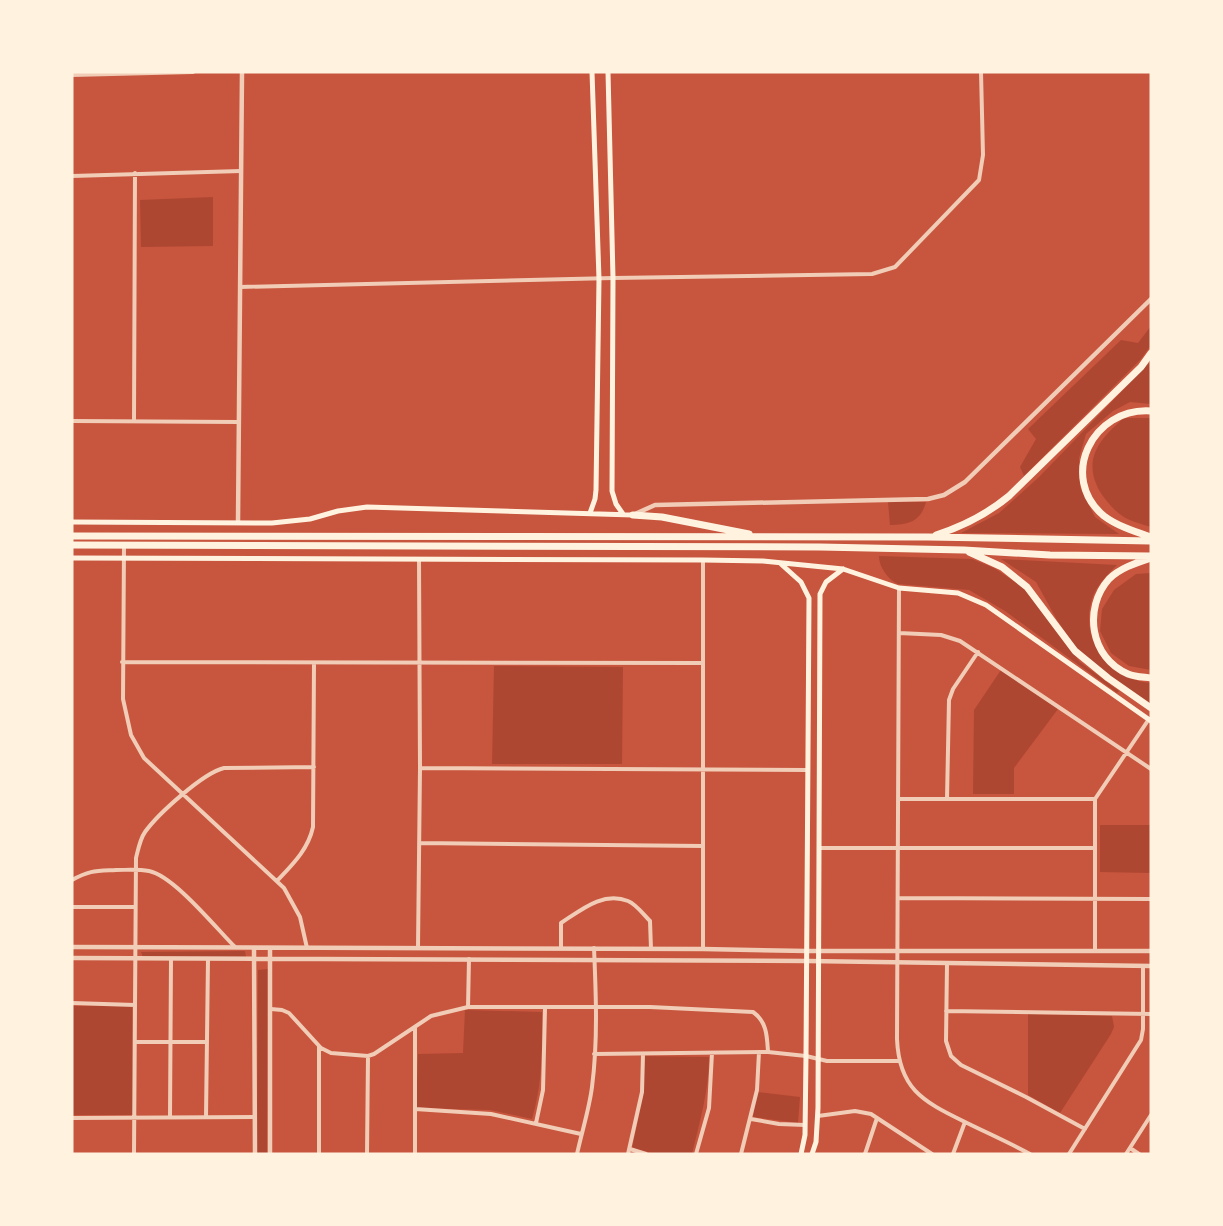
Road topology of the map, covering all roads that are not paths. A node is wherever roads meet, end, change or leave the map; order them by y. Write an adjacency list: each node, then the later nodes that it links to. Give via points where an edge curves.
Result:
1 (193, 72): 6 (street)
2 (242, 72): 7 (street)
3 (592, 72): 11 (main road)
4 (608, 72): 10 (main road)
5 (981, 72): 10 (street, via 983,155 979,180 894,267 872,274)
6 (72, 75)
7 (241, 171): 8 (street); 12 (street)
8 (135, 173): 9 (street); 18 (street)
9 (72, 176)
10 (613, 278): 11 (street); 16 (main road)
11 (599, 279): 12 (street); 15 (main road)
12 (240, 287): 20 (street)
13 (1151, 299): 23 (street, via 965,482 944,495 655,505)
14 (1151, 353): 28 (highway, via 1010,496 975,520)
15 (598, 384): 16 (main road); 21 (main road, via 596,490)
16 (612, 384): 22 (main road, via 612,491)
17 (1151, 411): 29 (highway, via 1131,411 1107,422 1089,444 1084,469 1089,494 1104,516)
18 (134, 420): 19 (street); 20 (street)
19 (72, 421)
20 (239, 422): 25 (street)
21 (590, 513): 22 (main road); 25 (main road, via 367,507 310,519)
22 (623, 514): 23 (main road)
23 (633, 515): 27 (highway)
24 (72, 522): 25 (main road)
25 (238, 522)
26 (72, 536): 27 (highway)
27 (760, 537): 28 (highway)
28 (928, 537): 29 (highway)
29 (1151, 539)
30 (72, 545): 31 (highway)
31 (124, 545): 32 (highway); 33 (street)
32 (964, 550): 34 (highway); 50 (highway, via 1002,567 1027,587 1087,662)
33 (124, 557): 35 (main road); 36 (main road); 45 (street)
34 (1151, 557): 49 (highway, via 1111,578 1098,594 1093,618 1105,656 1128,674)
35 (72, 558)
36 (419, 559): 37 (main road); 46 (street)
37 (703, 560): 38 (main road); 48 (street)
38 (781, 563): 39 (main road); 42 (main road, via 795,575 809,598)
39 (843, 569): 40 (main road); 43 (main road, via 830,578 820,594)
40 (899, 588): 41 (street); 51 (main road, via 958,593 986,604)
41 (898, 633): 44 (street, via 948,636); 59 (street)
42 (810, 646): 43 (main road); 57 (main road)
43 (819, 646): 64 (main road)
44 (978, 652): 52 (street); 60 (street, via 949,700)
45 (122, 662): 47 (street); 58 (street, via 125,711 131,735 144,758)
46 (420, 662): 47 (street); 48 (street); 54 (street)
47 (314, 663): 53 (street)
48 (703, 663): 55 (street)
49 (1151, 678)
50 (1151, 708)
51 (1150, 720): 52 (street)
52 (1126, 753): 56 (street); 61 (street)
53 (314, 767): 58 (street, via 224,768 215,770); 69 (street, via 311,836 303,852)
54 (420, 768): 55 (street); 62 (street)
55 (703, 769): 57 (street); 63 (street)
56 (1151, 769)
57 (807, 770): 88 (main road)
58 (182, 795): 67 (street, via 144,833); 69 (street)
59 (898, 799): 60 (street); 65 (street)
60 (947, 799): 61 (street)
61 (1095, 799): 66 (street)
62 (419, 843): 63 (street); 77 (street)
63 (703, 846): 86 (street)
64 (819, 848): 65 (street); 89 (main road)
65 (898, 848): 66 (street); 70 (street)
66 (1095, 848): 71 (street)
67 (135, 870): 68 (street, via 89,871); 74 (street); 78 (street, via 159,874 173,884)
68 (72, 880)
69 (277, 881): 81 (street, via 300,917)
70 (898, 898): 71 (street); 90 (street)
71 (1095, 899): 72 (street); 87 (street)
72 (1151, 899)
73 (72, 906): 74 (street)
74 (135, 907): 76 (street)
75 (72, 947): 76 (street)
76 (135, 947): 78 (street); 93 (street)
77 (418, 947): 81 (street); 82 (street)
78 (236, 948): 79 (street)
79 (254, 948): 80 (street); 98 (street)
80 (270, 948): 81 (street); 99 (street)
81 (307, 948)
82 (438, 948): 83 (street); 96 (street)
83 (561, 948): 84 (street); 85 (street, via 561,923 596,900 615,899 629,901 650,921)
84 (594, 948): 85 (street); 100 (street)
85 (651, 948): 86 (street)
86 (703, 949): 88 (street)
87 (1095, 950): 90 (street); 91 (street)
88 (807, 951): 89 (street); 101 (main road)
89 (818, 951): 90 (street); 102 (main road)
90 (898, 951): 103 (street)
91 (1151, 951)
92 (72, 958): 93 (street)
93 (135, 959): 94 (street); 108 (street)
94 (171, 959): 95 (street); 118 (street)
95 (208, 959): 98 (street); 119 (street)
96 (437, 959): 97 (street); 99 (street)
97 (469, 959): 100 (street); 109 (street)
98 (254, 960): 99 (street); 136 (street)
99 (270, 960): 111 (street)
100 (595, 960): 101 (street); 110 (street)
101 (808, 961): 102 (street); 127 (main road)
102 (818, 962): 103 (street); 128 (main road)
103 (898, 963): 104 (street); 129 (street)
104 (947, 964): 105 (street); 113 (street)
105 (1143, 966): 106 (street); 114 (street)
106 (1151, 966)
107 (72, 1003): 108 (street)
108 (135, 1005): 117 (street)
109 (468, 1007): 112 (street); 116 (street, via 431,1016)
110 (595, 1007): 112 (street); 122 (street, via 753,1012 764,1023); 124 (street)
111 (271, 1009): 120 (street, via 289,1013); 149 (street)
112 (545, 1009): 141 (street, via 543,1090)
113 (946, 1011): 114 (street); 143 (street, via 947,1046 954,1060)
114 (1143, 1014): 115 (street); 143 (street, via 1141,1040)
115 (1151, 1014)
116 (415, 1027): 126 (street); 130 (street)
117 (135, 1042): 118 (street); 133 (street)
118 (170, 1042): 119 (street); 134 (street)
119 (207, 1042): 135 (street)
120 (319, 1046): 126 (street, via 331,1053); 150 (street)
121 (759, 1052): 122 (street); 123 (street); 139 (street)
122 (768, 1052): 127 (street)
123 (712, 1053): 125 (street); 155 (street, via 709,1108)
124 (594, 1054): 125 (street); 144 (street, via 592,1086)
125 (643, 1054): 146 (street, via 642,1092)
126 (368, 1056): 151 (street)
127 (806, 1056): 128 (street); 142 (main road)
128 (818, 1059): 129 (street); 132 (main road)
129 (899, 1061): 140 (street, via 908,1082 922,1098)
130 (415, 1109): 141 (street, via 491,1114); 152 (street)
131 (1151, 1115): 145 (street)
132 (818, 1116): 138 (street, via 855,1111); 158 (main road)
133 (134, 1117): 134 (street); 137 (street); 147 (street)
134 (170, 1117): 135 (street)
135 (206, 1117): 136 (street)
136 (255, 1117): 148 (street)
137 (72, 1118)
138 (877, 1118): 159 (street); 160 (street)
139 (751, 1119): 142 (street); 156 (street)
140 (965, 1122): 161 (street); 162 (street)
141 (536, 1123): 144 (street)
142 (805, 1125): 157 (main road)
143 (1085, 1129): 163 (street)
144 (581, 1134): 153 (street)
145 (1130, 1148): 164 (street); 165 (street)
146 (629, 1152): 154 (street)
147 (134, 1154)
148 (255, 1154)
149 (270, 1154)
150 (319, 1154)
151 (367, 1154)
152 (415, 1154)
153 (577, 1154)
154 (646, 1154)
155 (696, 1154)
156 (741, 1154)
157 (801, 1154)
158 (812, 1154)
159 (865, 1154)
160 (932, 1154)
161 (953, 1154)
162 (1030, 1154)
163 (1069, 1154)
164 (1126, 1154)
165 (1139, 1154)

